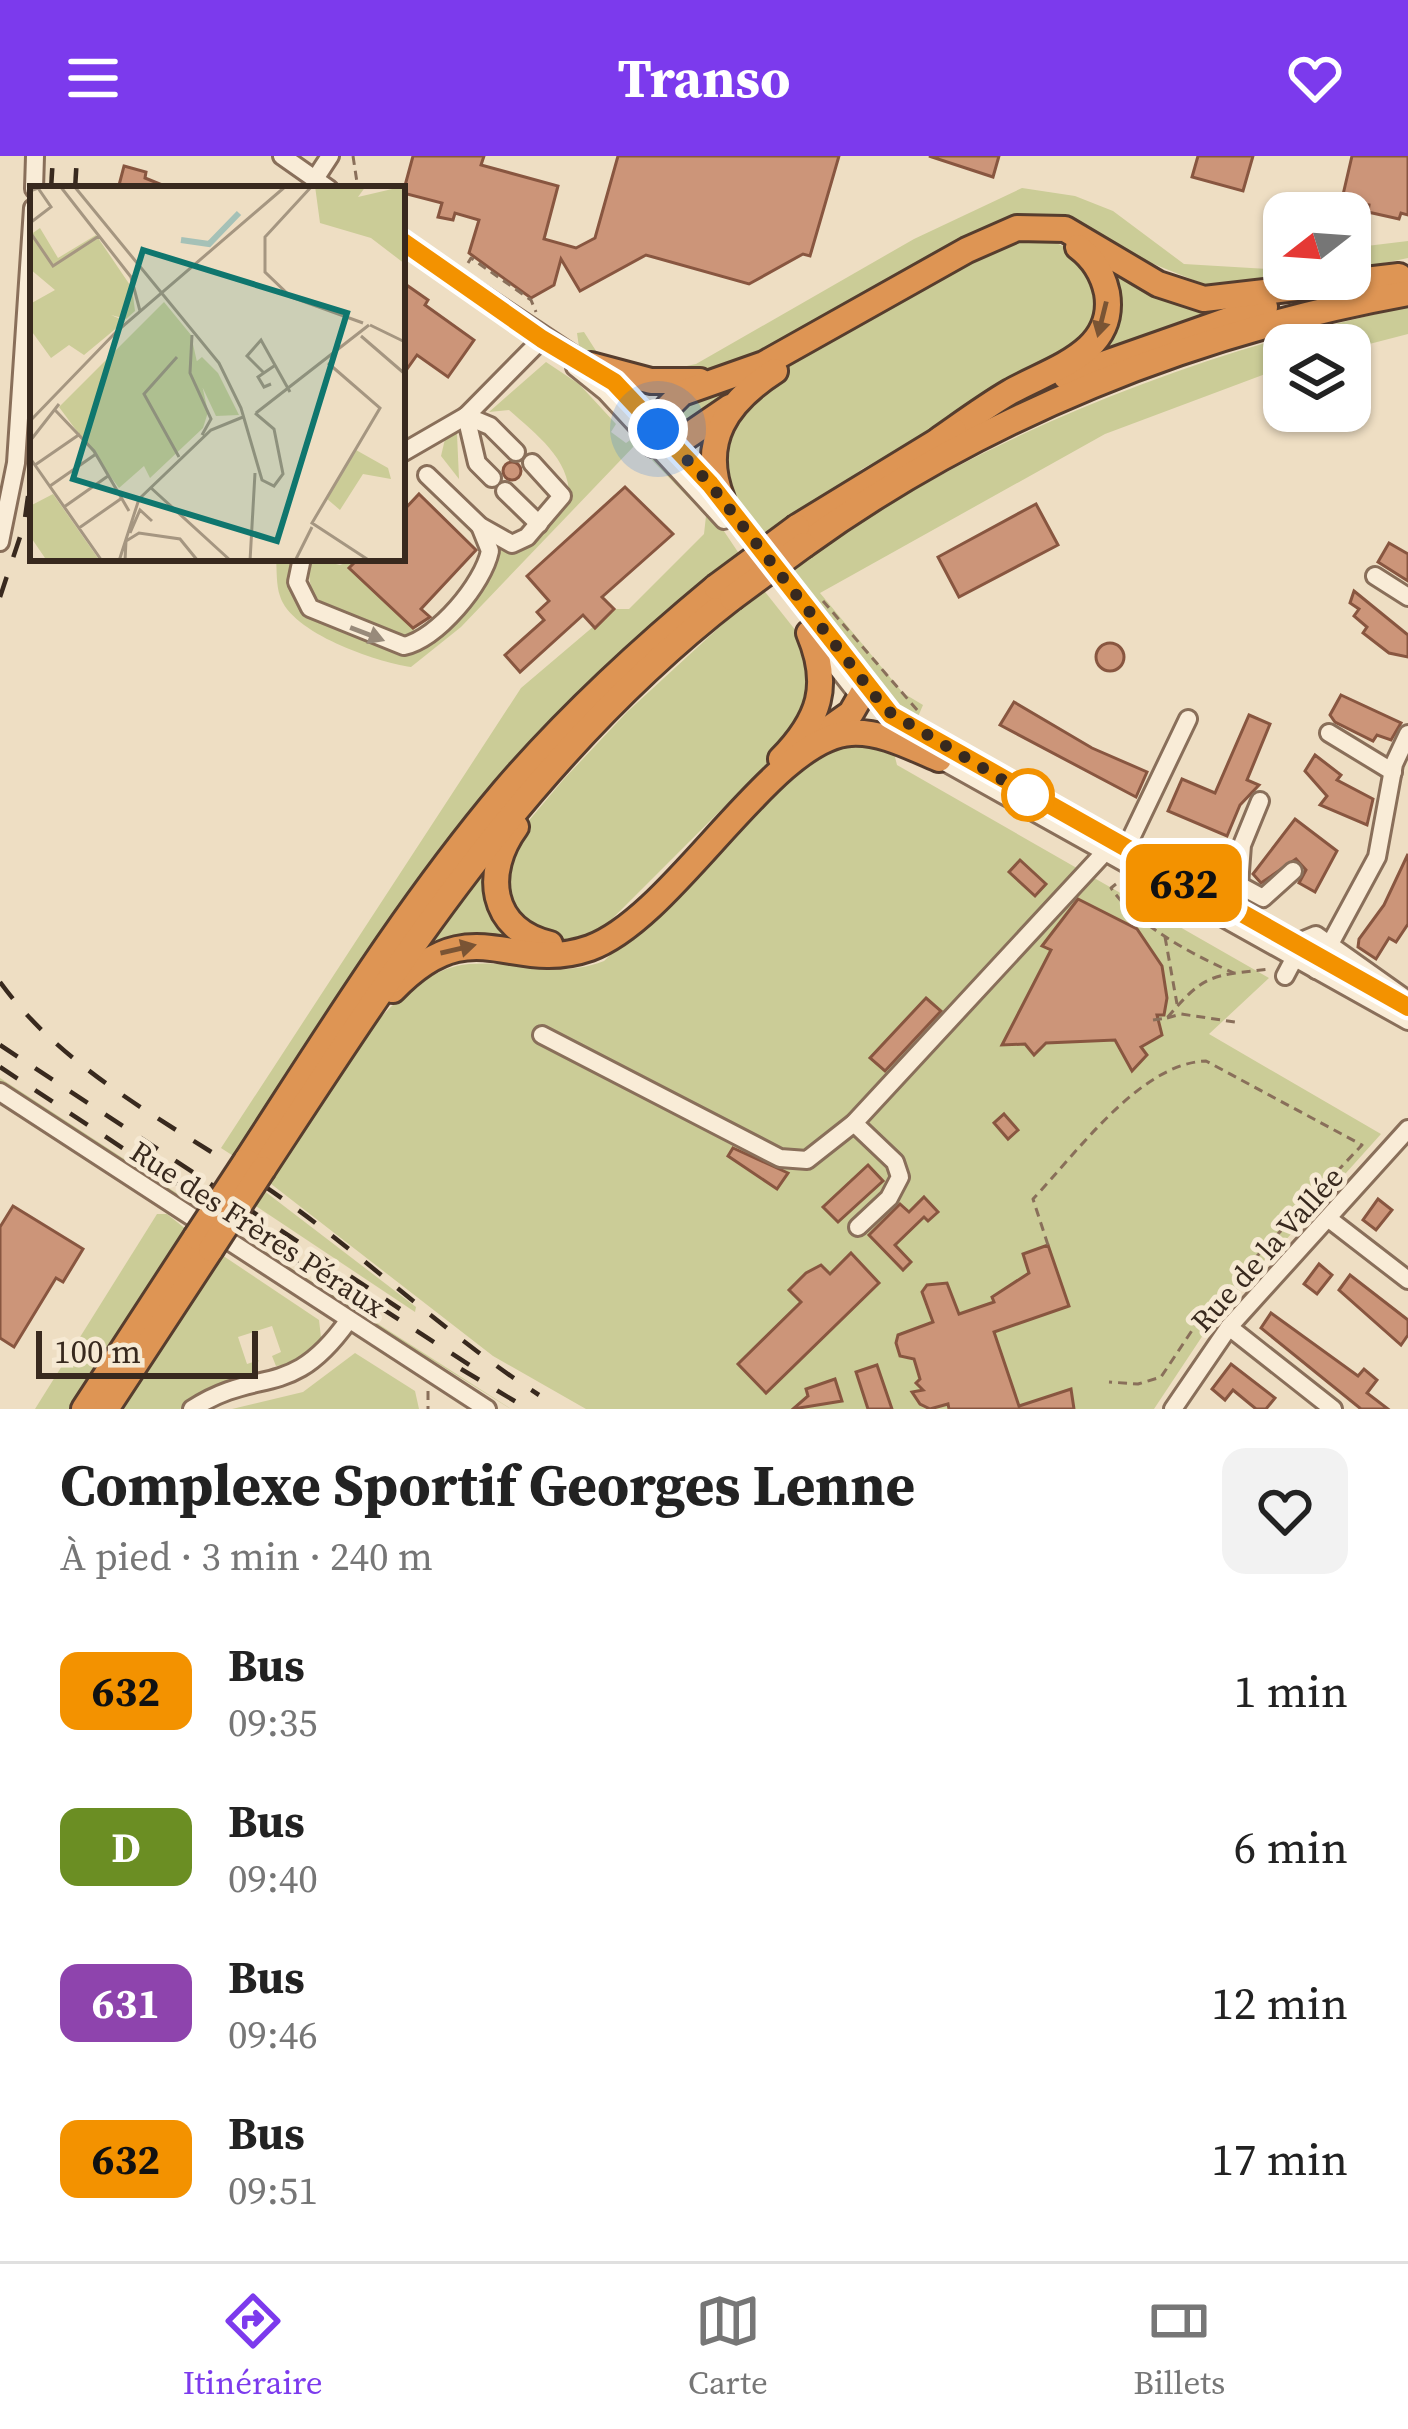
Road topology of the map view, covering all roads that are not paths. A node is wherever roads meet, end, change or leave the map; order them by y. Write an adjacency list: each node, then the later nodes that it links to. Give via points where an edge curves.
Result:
1 (35, 156): 5 (street)
2 (282, 156): 4 (street)
3 (330, 156): 4 (street)
4 (322, 184)
5 (34, 186)
6 (405, 243): 9 (street)
7 (30, 253): 22 (street, via 16,463)
8 (1405, 281): 11 (highway, via 1204,299 1157,284 1065,229 1024,226 764,364); 15 (highway, via 1299,298 1158,341); 21 (highway, via 1058,400)
9 (542, 339): 10 (street); 13 (street); 14 (street)
10 (591, 365): 11 (highway, via 651,381); 14 (street)
11 (714, 380): 14 (highway, via 674,399)
12 (730, 407): 14 (highway, via 698,431); 15 (highway, one-way to 15, via 779,368 989,247 1042,234 1082,250 1106,292 1097,339); 18 (highway, via 713,452)
13 (466, 416): 16 (street); 19 (street, via 477,464); 19 (street, via 490,427 562,496)
14 (661, 438): 18 (street); 27 (street)
15 (940, 439): 21 (highway)
16 (405, 451)
17 (427, 475): 20 (street)
18 (722, 499): 28 (street)
19 (538, 524): 20 (street, via 512,544)
20 (481, 526): 23 (street, one-way to 20, via 297,582 310,608 404,646 425,635 486,568 489,539)
21 (800, 536): 25 (highway, bridge)
22 (0, 542)
23 (301, 561)
24 (1375, 576): 26 (street)
25 (724, 592): 32 (highway); 53 (highway, via 599,689 485,815 392,938)
26 (1408, 597)
27 (809, 633): 28 (street); 31 (highway, via 823,679)
28 (840, 663): 29 (street)
29 (861, 692): 31 (highway); 35 (street, via 895,730); 36 (highway); 39 (street)
30 (1188, 719): 39 (street)
31 (812, 723): 32 (highway, via 623,919 587,940 548,944 504,914 494,870 512,831)
32 (587, 728): 49 (highway, via 462,873)
33 (1329, 733): 37 (street)
34 (1406, 742): 37 (street)
35 (939, 759): 36 (highway, via 850,733); 39 (street)
36 (787, 768): 49 (highway, one-way to 36, via 398,985 440,953 483,944 561,954 610,938)
37 (1393, 772): 44 (street, via 1377,857)
38 (1260, 801): 41 (street, via 1242,845)
39 (1116, 855): 42 (street); 51 (street)
40 (1293, 871): 41 (street, via 1263,898)
41 (1239, 885): 42 (street)
42 (1223, 913): 43 (street); 45 (street)
43 (1258, 925): 44 (street); 45 (street)
44 (1321, 953): 45 (street); 46 (street); 47 (street)
45 (1288, 963)
46 (1408, 1003)
47 (1408, 1021)
48 (542, 1035): 51 (street, via 780,1158 807,1160)
49 (340, 1051): 53 (highway)
50 (0, 1092): 58 (street, Rue des Frères Péraux)
51 (854, 1124): 55 (street, via 896,1162 900,1177)
52 (1408, 1129): 54 (street, Rue de la Vallée)
53 (254, 1165): 56 (highway, bridge)
54 (1329, 1219): 57 (street); 59 (street, Rue de la Vallée)
55 (858, 1227)
56 (203, 1243): 60 (highway); 61 (highway)
57 (1408, 1280)
58 (348, 1321): 62 (street, via 307,1368); 63 (street, Rue des Frères Péraux)
59 (1229, 1327): 64 (street, Rue de la Vallée); 65 (street)
60 (84, 1409)
61 (106, 1409)
62 (192, 1409)
63 (487, 1409)
64 (1173, 1409)
65 (1333, 1409)

